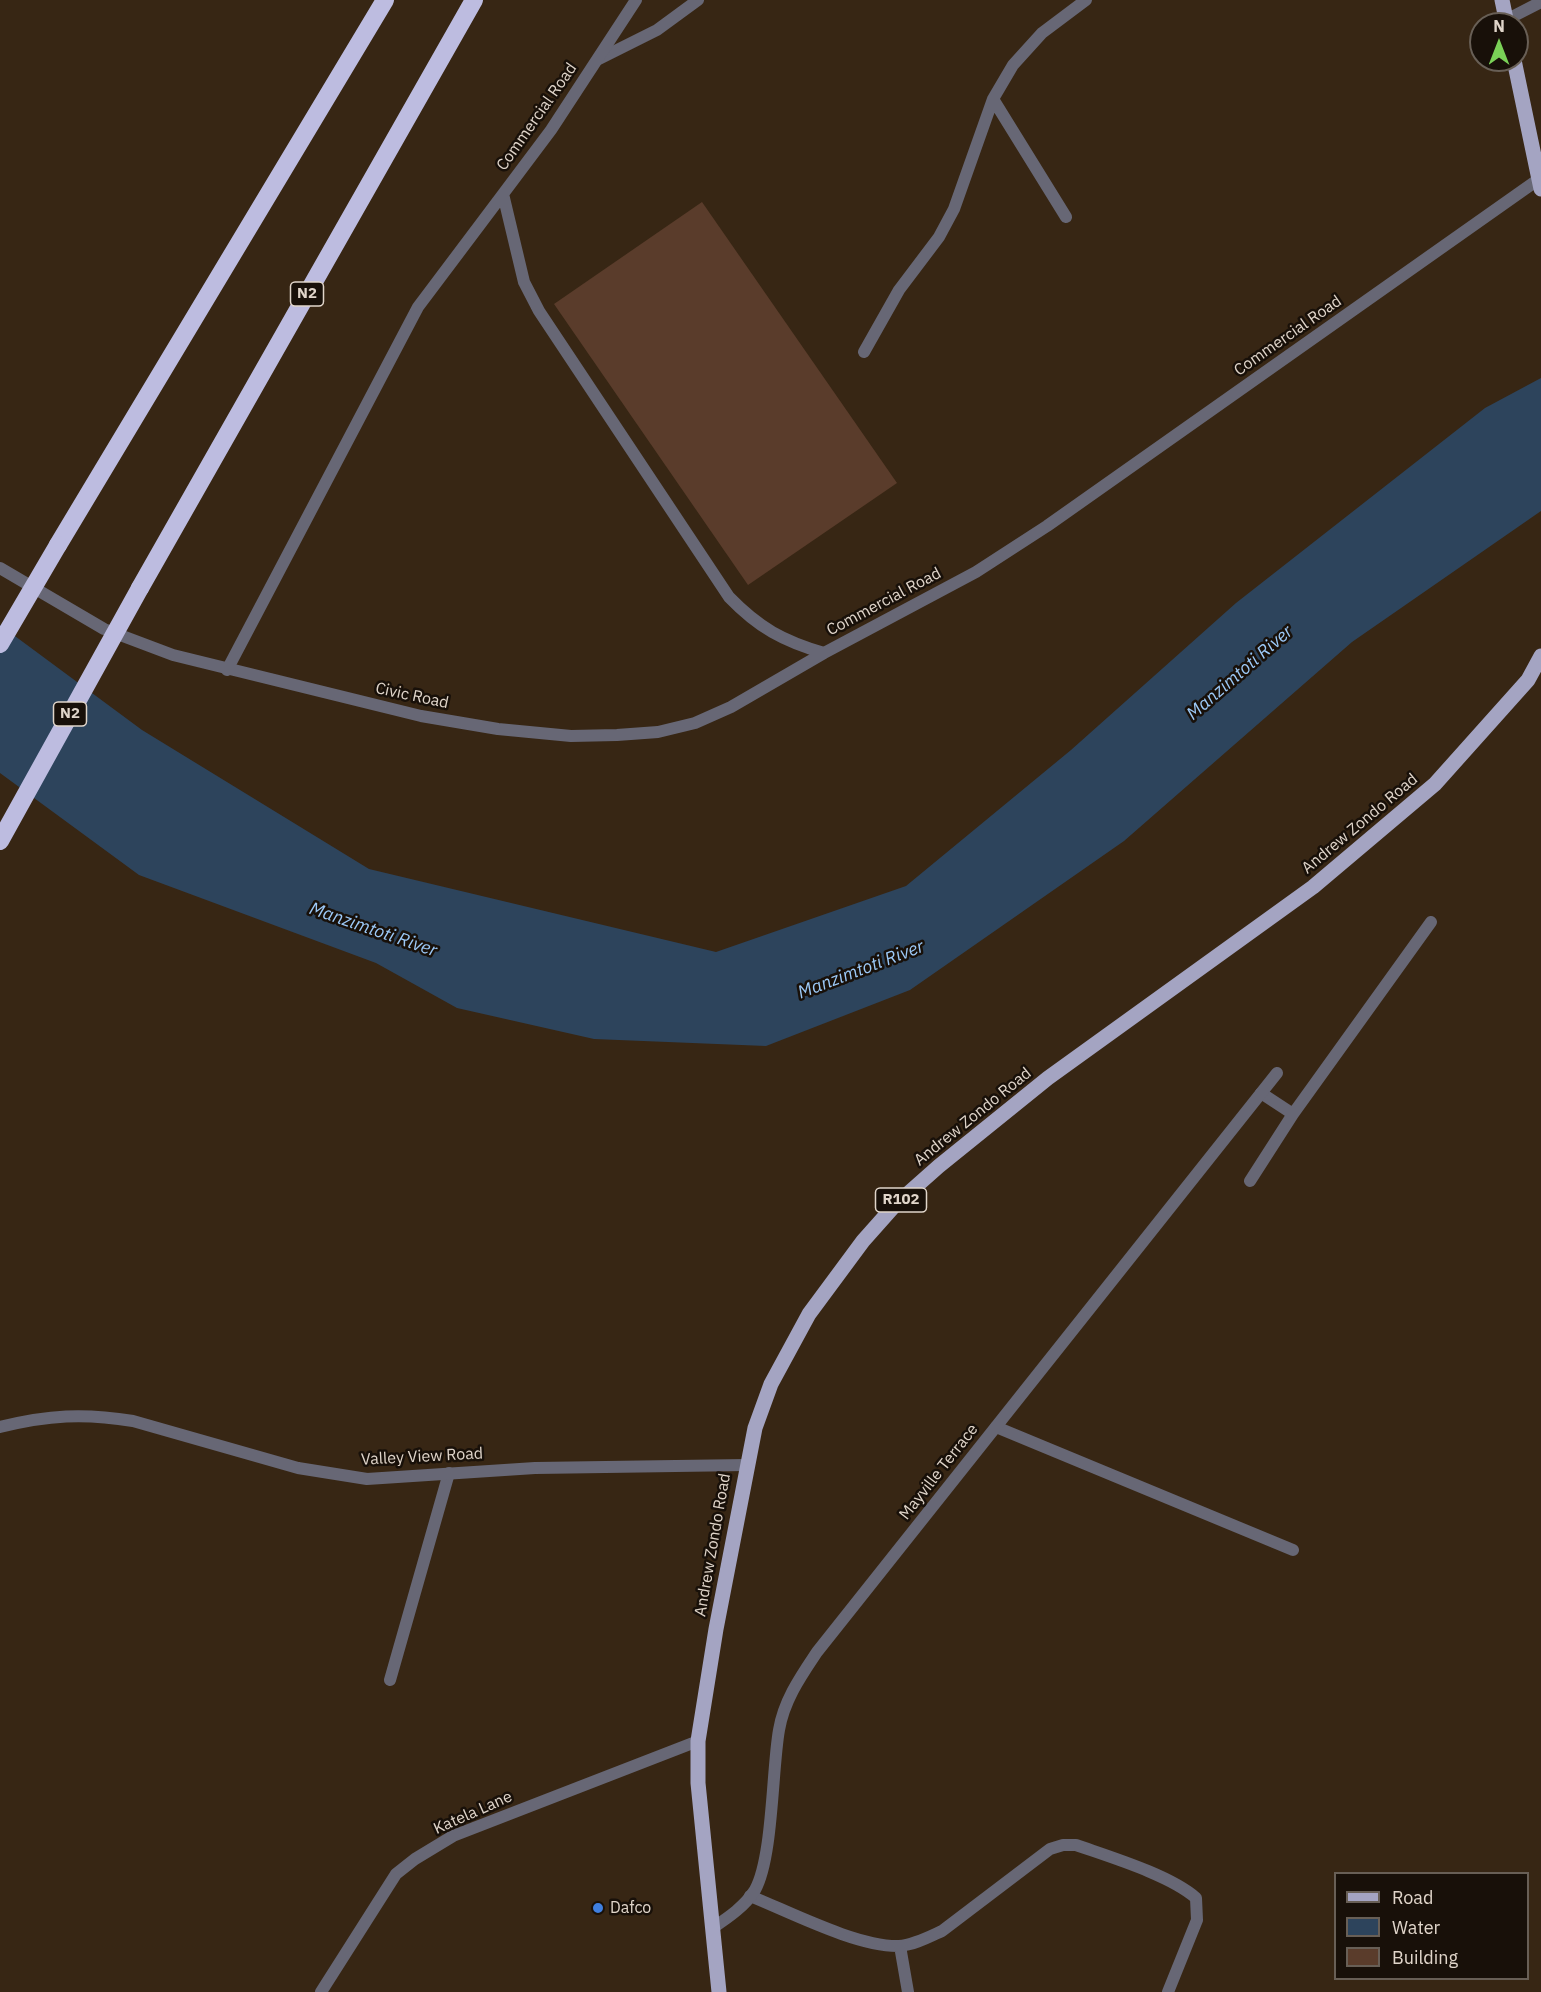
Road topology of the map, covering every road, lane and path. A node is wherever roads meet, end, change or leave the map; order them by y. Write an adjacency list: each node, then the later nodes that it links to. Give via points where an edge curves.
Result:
1 (385, 0): 16 (highway, bridge)
2 (474, 0): 20 (highway, N2, bridge)
3 (636, 0): 8 (street, Commercial Road)
4 (698, 0): 8 (street, via 657,30)
5 (1086, 0): 10 (street, via 1042,33 1013,65)
6 (1541, 2): 7 (street)
7 (1524, 12)
8 (599, 60): 12 (street, Commercial Road)
9 (1517, 72): 11 (main road)
10 (993, 99): 13 (street); 14 (street, via 954,209 939,237 899,290)
11 (1540, 184): 17 (street, Commercial Road, via 1047,526 976,572)
12 (503, 194): 17 (street, Commercial Road, via 524,282 539,311 729,597 753,621 800,646); 19 (street, via 418,307)
13 (1066, 217)
14 (864, 352)
15 (0, 568): 19 (street, Civic Road, via 104,629 173,656)
16 (0, 644)
17 (824, 653): 19 (street, Civic Road, via 731,707 695,723 658,732 617,735 570,736 498,729 421,716)
18 (1541, 656): 28 (main road, Andrew Zondo Road / R102, via 1528,680 1481,735 1385,829 1313,887 1048,1078 895,1205 831,1282 798,1332 771,1384)
19 (227, 670)
20 (0, 840)
21 (1431, 922): 24 (street)
22 (1277, 1073): 23 (street, Mayville Terrace)
23 (1261, 1093): 24 (street); 27 (street, Mayville Terrace)
24 (1293, 1114): 25 (street)
25 (1250, 1181)
26 (0, 1427): 29 (street, Valley View Road, via 39,1417 85,1414 133,1421 332,1474 367,1479)
27 (996, 1427): 30 (street); 33 (street, Mayville Terrace, via 797,1682 779,1729 763,1860)
28 (746, 1465): 29 (street, Valley View Road); 32 (main road, Andrew Zondo Road / R102)
29 (449, 1473): 31 (street)
30 (1293, 1550)
31 (390, 1680)
32 (698, 1741): 34 (main road, Andrew Zondo Road / R102, via 698,1783); 36 (street, Katela Lane, via 453,1836 415,1859 396,1874)
33 (750, 1896): 34 (street, Mayville Terrace); 35 (street, via 868,1943)
34 (714, 1927): 37 (main road, Andrew Zondo Road / R102)
35 (900, 1946): 38 (street); 39 (street, via 942,1931 1050,1849 1076,1845 1168,1880 1196,1898 1197,1920)
36 (321, 1992)
37 (719, 1992)
38 (908, 1992)
39 (1168, 1992)

